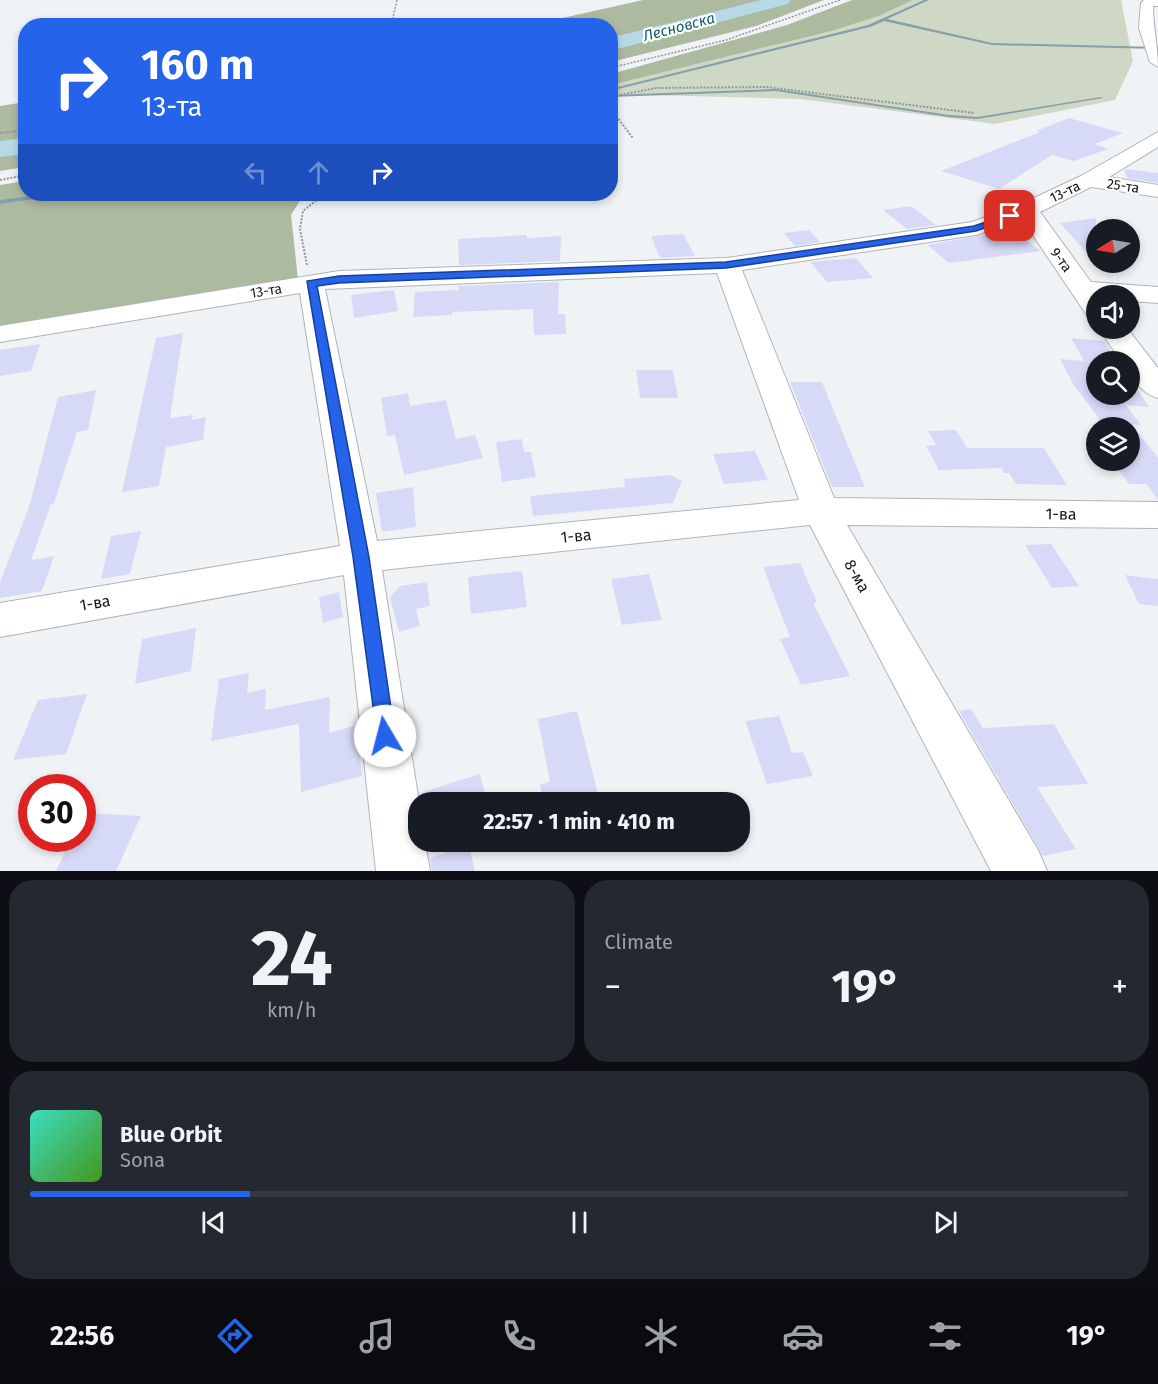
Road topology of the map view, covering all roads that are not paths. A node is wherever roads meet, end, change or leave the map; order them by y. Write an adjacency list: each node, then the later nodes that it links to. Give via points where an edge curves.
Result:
1 (1158, 2): 2 (street, via 1147,3)
2 (1152, 29): 3 (street)
3 (1158, 62)
4 (1158, 138): 5 (street, 13-та)
5 (1088, 180): 6 (street, 25-та); 7 (street, 13-та)
6 (1158, 192)
7 (1027, 210): 8 (street, 13-та, via 976,228); 10 (street, 9-та)
8 (726, 265): 9 (street, 13-та); 16 (street, 8-ма)
9 (311, 283): 13 (street, 13-та); 18 (street)
10 (1086, 295)
11 (1158, 295): 12 (street)
12 (1140, 296)
13 (0, 334)
14 (1120, 339): 15 (street)
15 (1158, 389)
16 (821, 511): 17 (street, 1-ва); 18 (street, 1-ва); 21 (street, 8-ма)
17 (1158, 515)
18 (361, 557): 19 (street, 1-ва); 20 (street)
19 (0, 620)
20 (403, 871)
21 (1020, 871)

